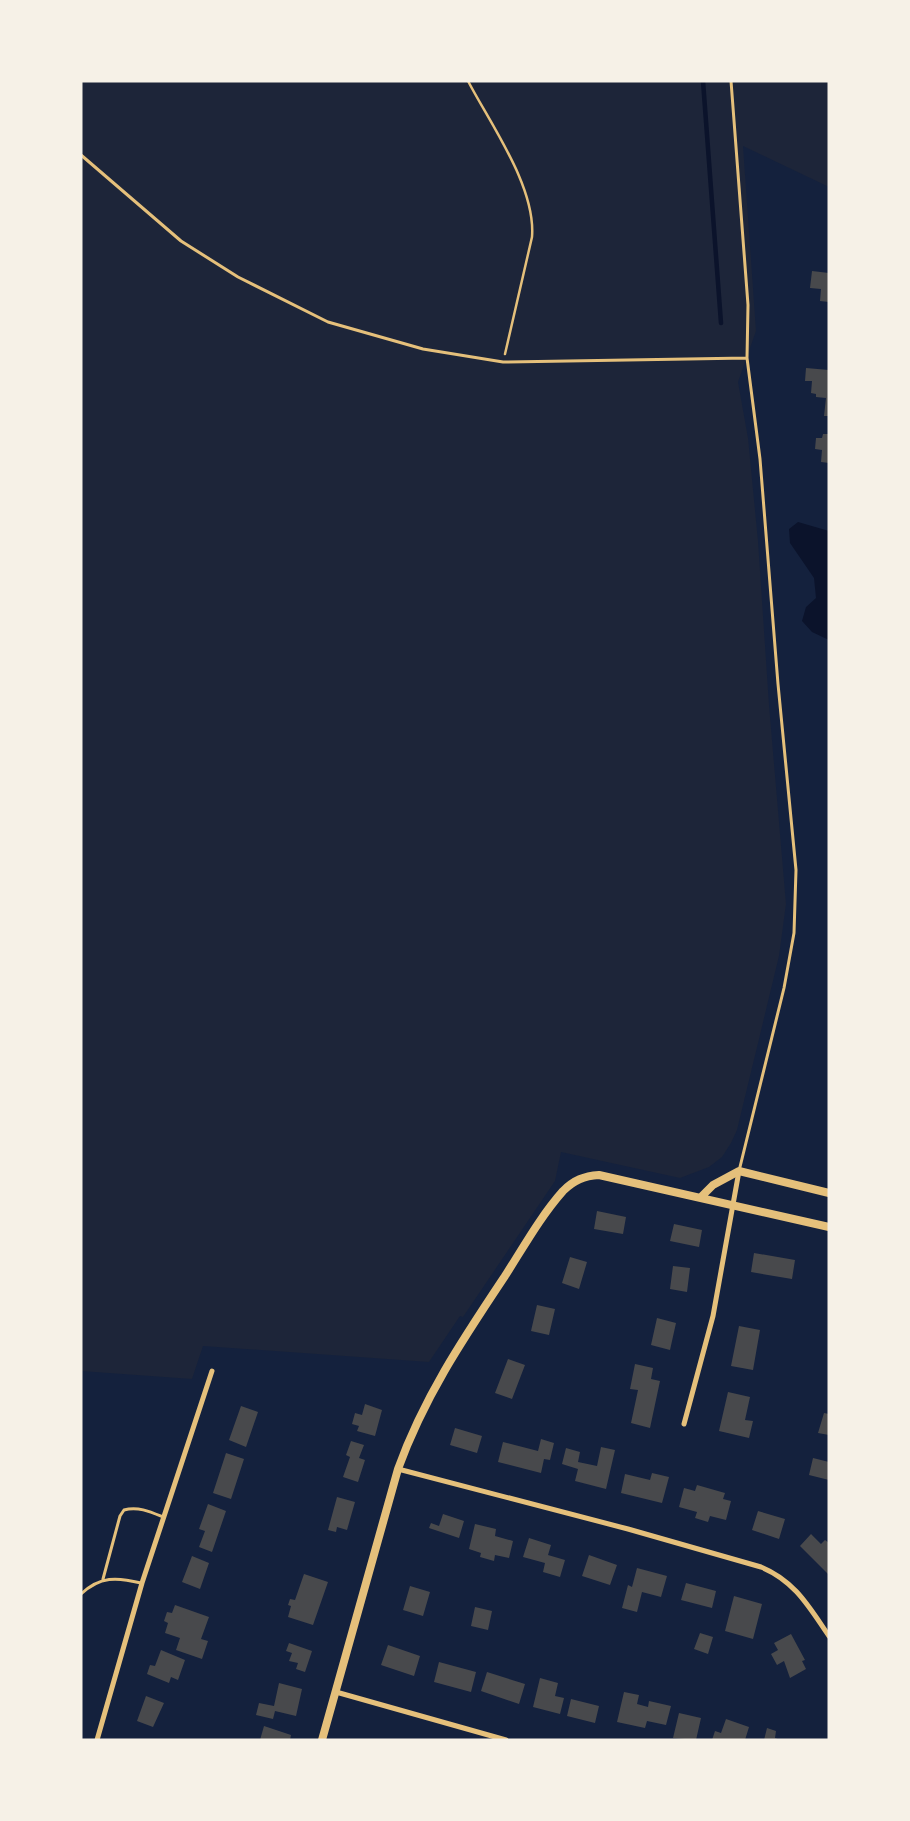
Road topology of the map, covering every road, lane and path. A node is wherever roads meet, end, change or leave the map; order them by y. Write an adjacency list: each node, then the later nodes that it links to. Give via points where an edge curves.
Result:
1 (468, 81): 5 (path, via 516,172 534,222)
2 (731, 81): 4 (lane, via 748,305)
3 (81, 155): 5 (lane, via 181,241 238,278 328,322 423,349)
4 (747, 358): 5 (lane); 6 (lane, via 760,459 796,870 794,933 784,988)
5 (504, 362)
6 (738, 1171): 7 (street); 8 (street, via 713,1185); 9 (street)
7 (829, 1193)
8 (702, 1196): 9 (street); 13 (street, via 599,1175 587,1176 567,1186 436,1382)
9 (731, 1206): 10 (street); 12 (street, via 713,1316)
10 (829, 1227)
11 (212, 1371): 14 (street)
12 (684, 1424)
13 (398, 1469): 18 (street, via 761,1567 778,1574 796,1590); 19 (street)
14 (164, 1517): 15 (lane, via 131,1508 124,1510); 16 (street)
15 (103, 1579): 16 (lane, via 120,1578); 17 (lane)
16 (142, 1583): 20 (street)
17 (81, 1594)
18 (829, 1636)
19 (336, 1692): 21 (street); 22 (street)
20 (97, 1740)
21 (322, 1740)
22 (506, 1740)

